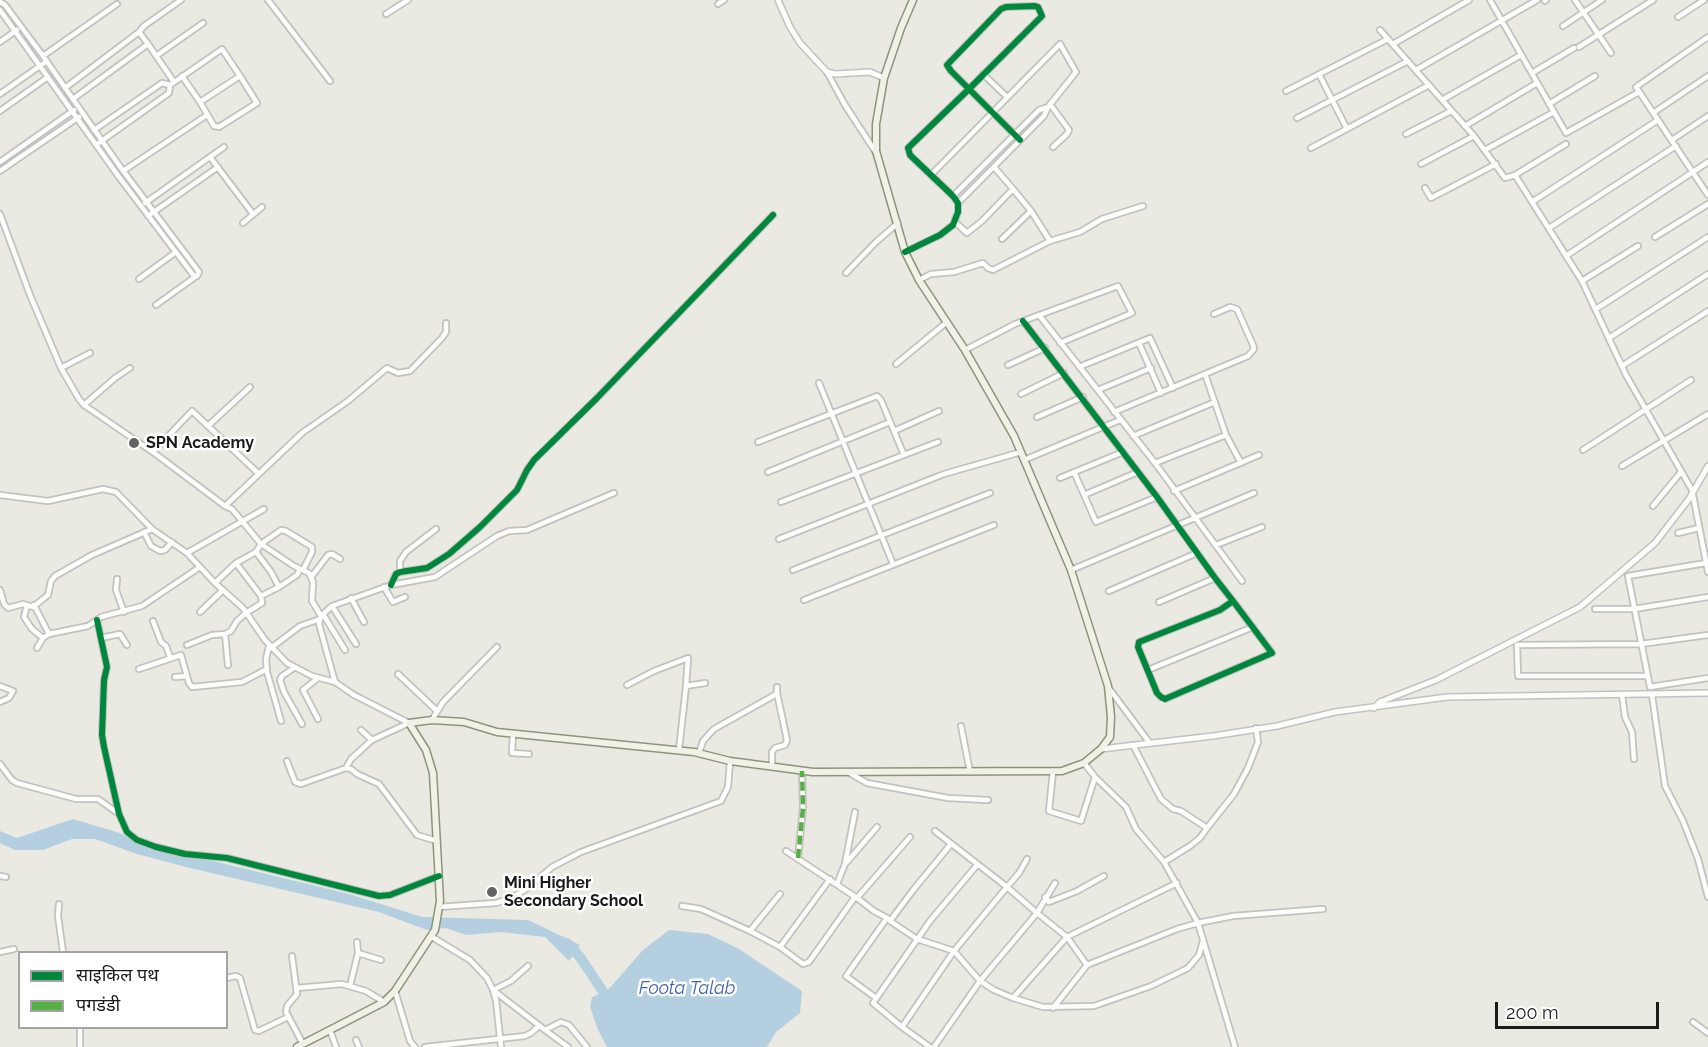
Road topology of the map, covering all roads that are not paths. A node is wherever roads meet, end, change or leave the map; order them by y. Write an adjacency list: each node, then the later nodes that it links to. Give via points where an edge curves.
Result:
1 (181, 0): 29 (street)
2 (268, 0): 53 (street)
3 (393, 0): 18 (street)
4 (408, 0): 18 (street)
5 (724, 0): 17 (street)
6 (778, 0): 43 (street, via 800,43)
7 (913, 0): 52 (main road)
8 (1469, 0): 35 (street)
9 (1490, 0): 23 (street)
10 (1537, 0): 23 (street)
11 (1575, 0): 20 (street)
12 (1602, 0): 20 (street)
13 (1653, 0): 30 (street)
14 (1704, 0): 22 (street)
15 (0, 2): 26 (street)
16 (117, 4): 39 (street)
17 (718, 4)
18 (398, 7): 21 (street)
19 (0, 10): 28 (street)
20 (1584, 12): 25 (street); 30 (street)
21 (386, 14)
22 (1678, 17)
23 (1502, 21): 37 (street); 42 (street)
24 (203, 23): 38 (street)
25 (1563, 26)
26 (22, 27): 28 (street); 39 (street)
27 (1380, 30): 32 (street)
28 (15, 32): 33 (street); 41 (street)
29 (139, 32): 34 (street); 57 (street)
30 (1599, 35): 36 (street); 44 (street)
31 (1708, 38): 61 (street, via 1636,87)
32 (1388, 39): 35 (street); 46 (street)
33 (0, 42)
34 (148, 44): 38 (street); 64 (street)
35 (1393, 44): 40 (street)
36 (1611, 53)
37 (1521, 55): 44 (street); 66 (street)
38 (156, 56): 55 (street)
39 (45, 58): 41 (street); 57 (street)
40 (1408, 61): 42 (street); 65 (street)
41 (40, 66): 51 (street); 62 (street)
42 (1416, 70): 56 (street)
43 (827, 72): 52 (street, via 870,72); 99 (street)
44 (1532, 73): 54 (street)
45 (983, 74): 58 (street); 58 (street, via 1042,16 1038,7 1004,8 948,62 948,68); 63 (street)
46 (1319, 74): 59 (street); 65 (street)
47 (182, 76): 48 (street, via 222,49); 55 (street); 67 (street)
48 (240, 76): 67 (street); 78 (street, via 257,104 219,127)
49 (1595, 76): 68 (street)
50 (1708, 76): 76 (street)
51 (48, 77): 60 (street); 71 (street)
52 (884, 78): 99 (main road, via 876,124)
53 (330, 81)
54 (1537, 83): 68 (street); 83 (street)
55 (172, 84): 85 (street, via 162,83); 91 (street, via 169,93)
56 (1429, 85): 66 (street); 84 (street)
57 (65, 88): 60 (street); 64 (street)
58 (969, 89): 74 (street); 110 (street, via 908,147 910,155)
59 (1286, 91)
60 (58, 92): 72 (street)
61 (1639, 92): 75 (street, via 1566,133); 76 (street)
62 (0, 94)
63 (1007, 97): 69 (street, via 1060,44 1076,72); 74 (street)
64 (73, 99): 70 (street)
65 (1333, 100): 81 (street); 84 (street)
66 (1442, 100): 73 (street)
67 (200, 102): 78 (street)
68 (1549, 104): 75 (street)
69 (1049, 106): 87 (street, via 1039,110); 89 (street); 96 (street, via 1069,130)
70 (79, 107): 72 (street); 77 (street)
71 (0, 111)
72 (72, 111): 80 (street); 101 (street)
73 (1451, 111): 83 (street); 86 (street)
74 (992, 112): 87 (street); 110 (street)
75 (1554, 112): 98 (street)
76 (1653, 113): 82 (street)
77 (83, 114): 80 (street); 85 (street)
78 (207, 115): 108 (street)
79 (1708, 116): 90 (street)
80 (77, 118): 93 (street); 107 (street)
81 (1297, 118)
82 (1659, 120): 90 (street); 117 (street)
83 (1465, 126): 88 (street)
84 (1347, 129): 97 (street)
85 (94, 130): 91 (street)
86 (1406, 134)
87 (1015, 135): 89 (street); 115 (street)
88 (1474, 136): 98 (street); 103 (street)
89 (1020, 140): 106 (street)
90 (1672, 140): 94 (street)
91 (102, 141): 93 (street); 108 (street)
92 (1566, 144): 111 (street)
93 (96, 145): 120 (street)
94 (1676, 146): 109 (street); 132 (street)
95 (224, 147): 100 (street)
96 (1053, 147)
97 (1311, 148)
98 (1485, 150): 104 (street)
99 (877, 154): 131 (main road)
100 (210, 157): 105 (street); 116 (street)
101 (0, 162)
102 (1708, 162): 109 (street)
103 (1420, 164)
104 (1496, 164): 111 (street, via 1505,178); 112 (street, via 1431,198)
105 (218, 167): 124 (street); 126 (street)
106 (994, 167): 113 (street); 118 (street)
107 (0, 171)
108 (123, 171): 116 (street)
109 (1693, 172): 114 (street); 140 (street)
110 (931, 175): 115 (street)
111 (1515, 175): 117 (street)
112 (1425, 188)
113 (1013, 189): 123 (street); 129 (street, via 967,232)
114 (1708, 195)
115 (953, 196): 118 (street)
116 (147, 201): 120 (street); 124 (street)
117 (1532, 202): 132 (street)
118 (958, 203): 129 (street)
119 (1708, 204): 133 (street)
120 (141, 206): 128 (street)
121 (1143, 206): 136 (street)
122 (262, 207): 126 (street)
123 (1031, 211): 135 (street); 136 (street)
124 (154, 212): 128 (street); 143 (street, via 198,272)
125 (0, 214): 165 (street)
126 (254, 214): 130 (street)
127 (773, 215): 255 (street, via 534,460 517,490 456,550 435,564)
128 (148, 216): 139 (street)
129 (955, 222): 138 (street, via 940,235)
130 (243, 223)
131 (898, 223): 138 (main road); 141 (street)
132 (1549, 228): 140 (street)
133 (1655, 237)
134 (1708, 237): 148 (street)
135 (1002, 239)
136 (1050, 241): 145 (street, via 993,270 983,263)
137 (1638, 246): 146 (street)
138 (904, 250): 145 (main road)
139 (176, 252): 143 (street); 144 (street)
140 (1566, 256): 146 (street)
141 (846, 273)
142 (1708, 274): 155 (street)
143 (195, 276): 147 (street)
144 (139, 279)
145 (919, 280): 153 (main road)
146 (1582, 281): 148 (street)
147 (156, 306)
148 (1596, 309): 155 (street)
149 (1708, 311): 163 (street)
150 (1214, 314): 169 (street, via 1230,307 1237,309 1254,349 1248,356)
151 (1039, 315): 152 (street); 157 (street); 157 (street, via 1118,286 1132,313)
152 (1023, 321): 158 (street); 159 (street)
153 (947, 322): 159 (main road); 161 (street)
154 (446, 323): 213 (street, via 442,338 410,371 387,368 302,434)
155 (1609, 338): 163 (street)
156 (1139, 343): 164 (street); 167 (street); 173 (street, via 1150,338)
157 (1060, 344): 164 (street)
158 (1045, 348): 162 (street); 168 (street)
159 (965, 350): 199 (main road)
160 (90, 353): 165 (street)
161 (896, 364)
162 (1008, 365)
163 (1622, 366): 180 (street)
164 (1078, 367): 174 (street)
165 (61, 368): 179 (street)
166 (130, 368): 179 (street)
167 (1151, 368): 174 (street); 175 (street)
168 (1064, 373): 176 (street); 177 (street)
169 (1205, 374): 173 (street); 178 (street)
170 (1691, 380): 180 (street)
171 (819, 383): 183 (street)
172 (250, 387): 188 (street)
173 (1173, 388): 175 (street)
174 (1098, 390): 182 (street)
175 (1161, 393): 182 (street)
176 (1021, 394)
177 (1083, 398): 185 (street); 189 (street)
178 (1215, 402): 191 (street); 192 (street)
179 (84, 405): 198 (street)
180 (1646, 409): 193 (street); 197 (street)
181 (939, 411): 190 (street)
182 (1114, 412): 186 (street)
183 (831, 413): 187 (street, via 877,396); 194 (street); 195 (street)
184 (1708, 414): 193 (street)
185 (1037, 417)
186 (1120, 420): 189 (street); 192 (street)
187 (890, 422): 190 (street); 194 (street)
188 (208, 425): 198 (street, via 192,411); 213 (street)
189 (1104, 427): 200 (street); 203 (street)
190 (894, 430): 201 (street)
191 (1226, 435): 204 (street); 205 (street)
192 (1133, 436): 204 (street)
193 (1663, 440): 206 (street); 212 (street)
194 (843, 441): 208 (street); 209 (street)
195 (758, 442)
196 (938, 442): 201 (street)
197 (1583, 450)
198 (153, 452): 225 (street)
199 (1021, 452): 203 (main road); 224 (street, via 944,474)
200 (1123, 452): 210 (street); 211 (street)
201 (904, 455): 209 (street)
202 (1259, 455): 205 (street)
203 (1024, 460): 253 (main road)
204 (1155, 463): 216 (street)
205 (1241, 463): 216 (street)
206 (1622, 466)
207 (1708, 466): 215 (street)
208 (768, 472)
209 (856, 472): 223 (street); 224 (street)
210 (1074, 472): 214 (street); 221 (street)
211 (1138, 472): 221 (street); 222 (street)
212 (1682, 472): 215 (street); 226 (street)
213 (259, 474): 225 (street)
214 (1060, 478)
215 (1692, 490): 233 (street); 322 (street, via 1655,543 1580,607)
216 (1174, 491): 228 (street)
217 (1254, 493): 228 (street)
218 (614, 494): 261 (street, via 527,530 497,536 435,578)
219 (990, 494): 238 (street)
220 (0, 495): 234 (street, via 48,501 110,490)
221 (1084, 495): 222 (street, via 1096,522)
222 (1157, 497): 231 (street)
223 (781, 502)
224 (868, 503): 238 (street); 239 (street)
225 (225, 506): 229 (street)
226 (1653, 506)
227 (264, 509): 229 (street)
228 (1194, 518): 231 (street); 242 (street)
229 (240, 520): 241 (street); 244 (street)
230 (994, 525): 249 (street)
231 (1178, 525): 245 (street); 253 (street)
232 (1262, 526): 242 (street)
233 (1699, 528): 237 (street); 247 (street)
234 (152, 529): 236 (street); 240 (street)
235 (436, 529): 255 (street, via 406,552)
236 (144, 532): 240 (street, via 151,546 160,551); 275 (street, via 55,576 48,595)
237 (1678, 533)
238 (881, 535): 249 (street); 252 (street)
239 (778, 539)
240 (172, 542): 244 (street)
241 (261, 544): 243 (street); 251 (street); 251 (street, via 281,530 294,536 312,549)
242 (1216, 546): 259 (street)
243 (256, 552): 248 (street); 262 (street)
244 (187, 553): 250 (street)
245 (1197, 553): 257 (street); 266 (street)
246 (340, 559): 256 (street, via 328,555)
247 (1706, 562): 254 (street); 278 (street, via 1628,576)
248 (236, 563): 260 (street); 267 (street)
249 (893, 564): 271 (street)
250 (200, 567): 260 (street); 279 (street, via 147,604)
251 (301, 569): 256 (street); 262 (street)
252 (793, 570)
253 (1071, 570): 316 (main road)
254 (1708, 572)
255 (398, 573): 261 (street)
256 (312, 576): 282 (street, via 312,601)
257 (1215, 578): 272 (street); 273 (street)
258 (117, 579): 279 (street, via 116,590)
259 (1242, 581)
260 (215, 583): 265 (street)
261 (391, 583): 263 (street)
262 (279, 587): 267 (street)
263 (384, 587): 268 (street, via 393,602); 270 (street)
264 (0, 590): 274 (street, via 8,608)
265 (223, 590): 280 (street); 281 (street)
266 (1109, 591)
267 (261, 596): 281 (street, via 261,604)
268 (405, 597)
269 (1708, 597): 278 (street)
270 (351, 598): 276 (street); 285 (street)
271 (804, 600)
272 (1233, 601): 286 (street); 305 (street, via 1139,642)
273 (1158, 602)
274 (27, 605): 275 (street); 290 (street, via 24,617)
275 (34, 605): 287 (street)
276 (332, 606): 282 (street); 292 (street)
277 (1594, 609): 278 (street)
278 (1634, 609): 293 (street)
279 (124, 612): 283 (street)
280 (200, 612)
281 (246, 613): 288 (street); 296 (street)
282 (322, 616): 296 (street); 299 (street); 312 (street, via 321,633)
283 (97, 620): 287 (street, via 88,626); 291 (street)
284 (153, 621): 300 (street)
285 (364, 622)
286 (1253, 627): 305 (street); 305 (street, via 1272,653 1165,699 1157,693)
287 (49, 634): 290 (street)
288 (225, 634): 295 (street); 301 (street)
289 (1708, 635): 293 (street)
290 (43, 638): 298 (street)
291 (101, 638): 294 (street, via 120,634); 354 (street, via 107,666 102,735)
292 (356, 644)
293 (1641, 644): 308 (street); 308 (street, via 1517,645 1518,676)
294 (127, 645)
295 (187, 645)
296 (271, 647): 302 (street); 304 (street)
297 (497, 647): 323 (street)
298 (37, 648)
299 (345, 650)
300 (170, 657): 303 (street); 307 (street, via 183,656)
301 (228, 665)
302 (294, 668): 310 (street); 328 (street, via 280,680)
303 (139, 669)
304 (267, 669): 307 (street, via 242,682 192,687); 326 (street)
305 (1148, 670)
306 (398, 674): 323 (street)
307 (187, 676): 309 (street)
308 (1648, 676): 311 (street, via 1650,687)
309 (175, 677)
310 (318, 678): 312 (street); 324 (street, via 303,690)
311 (1708, 678)
312 (335, 682): 327 (street)
313 (705, 683): 317 (street)
314 (627, 685): 317 (street, via 688,658)
315 (0, 686): 321 (street, via 13,691)
316 (1108, 686): 334 (street); 336 (main road, via 1110,737)
317 (686, 687): 337 (street)
318 (1708, 693): 320 (street)
319 (1622, 695): 320 (street); 322 (street, via 1447,698); 340 (street, via 1624,717 1632,732)
320 (1652, 695): 376 (street, via 1665,786 1698,859)
321 (0, 702)
322 (1374, 708): 330 (street)
323 (437, 711): 325 (street)
324 (318, 719)
325 (432, 720): 327 (main road); 332 (main road, via 464,722)
326 (280, 721)
327 (409, 723): 333 (street); 359 (main road, via 426,750 434,773)
328 (302, 724)
329 (961, 726): 350 (street)
330 (1256, 728): 334 (street); 356 (street, via 1257,742 1251,762 1234,794)
331 (361, 730): 333 (street)
332 (513, 733): 337 (main road); 339 (street, via 512,753)
333 (372, 740): 346 (street)
334 (1149, 742): 335 (street)
335 (1132, 745): 336 (street); 356 (street, via 1161,799)
336 (1101, 749): 343 (main road)
337 (679, 750): 338 (main road)
338 (699, 753): 341 (main road); 345 (street, via 714,729 777,690 787,740 772,752)
339 (529, 754)
340 (1634, 759)
341 (730, 760): 345 (main road); 381 (street, via 728,786 721,801 581,852 552,867 512,898)
342 (287, 761): 346 (street, via 295,782 301,784)
343 (1084, 763): 348 (main road); 351 (street)
344 (0, 764): 354 (street, via 17,783 76,799 98,799)
345 (772, 767): 347 (main road)
346 (346, 768): 359 (street, via 379,784 417,835)
347 (802, 771): 349 (main road); 362 (street)
348 (1053, 771): 350 (main road); 351 (street, via 1049,811 1081,821)
349 (848, 772): 350 (main road); 352 (street, via 867,783 948,798)
350 (970, 772)
351 (1095, 777): 364 (street, via 1126,807 1136,829)
352 (988, 800)
353 (855, 812): 365 (street)
354 (119, 814): 367 (street, via 127,832 156,847 227,858 379,896)
355 (877, 827): 365 (street)
356 (1207, 828): 364 (street, via 1195,842)
357 (936, 831): 360 (street)
358 (910, 837): 377 (street)
359 (437, 841): 367 (main road)
360 (951, 844): 366 (street); 383 (street)
361 (786, 851): 362 (street)
362 (798, 858): 369 (street)
363 (1027, 859): 373 (street)
364 (1164, 862): 371 (street)
365 (845, 864): 372 (street)
366 (977, 865): 373 (street); 388 (street)
367 (439, 876): 381 (main road)
368 (1104, 876): 375 (street, via 1049,902)
369 (830, 879): 372 (street); 391 (street)
370 (1055, 883): 375 (street)
371 (1177, 883): 384 (street); 387 (street)
372 (837, 884): 377 (street)
373 (1007, 887): 382 (street); 394 (street)
374 (780, 894): 385 (street)
375 (1045, 897): 382 (street)
376 (1708, 897)
377 (856, 898): 383 (street); 391 (street, via 809,962 803,964)
378 (58, 904): 393 (street)
379 (682, 906): 385 (street, via 701,909)
380 (1323, 909): 384 (street, via 1233,916)
381 (439, 910): 386 (main road)
382 (1037, 913): 387 (street); 402 (street)
383 (889, 919): 388 (street); 407 (street, via 846,976)
384 (1198, 923): 389 (street); 399 (street)
385 (750, 931): 391 (street)
386 (432, 937): 405 (street, via 470,960); 406 (main road)
387 (1066, 938): 399 (street); 408 (street)
388 (917, 939): 394 (street); 407 (street)
389 (1203, 939): 410 (street, via 1199,955 1188,968 1151,986 1094,1006); 433 (street)
390 (357, 942): 396 (street)
391 (780, 947)
392 (14, 949): 395 (street)
393 (63, 951)
394 (954, 951): 402 (street); 414 (street)
395 (0, 952)
396 (358, 953): 398 (street); 403 (street)
397 (292, 956): 404 (street)
398 (381, 960)
399 (1087, 965): 410 (street)
400 (528, 966): 405 (street)
401 (228, 978): 411 (street, via 240,978 255,1030)
402 (980, 981): 408 (street); 432 (street)
403 (350, 986): 404 (street); 409 (street)
404 (297, 988): 411 (street, via 296,997 286,1008)
405 (494, 990): 413 (street); 419 (street)
406 (395, 991): 409 (main road); 426 (street)
407 (876, 998): 414 (street, via 873,1003)
408 (1013, 998): 410 (street)
409 (384, 1002): 416 (main road)
410 (1053, 1008)
411 (288, 1017): 421 (street)
412 (1693, 1022): 418 (street)
413 (539, 1026): 417 (street); 419 (street, via 528,1035)
414 (902, 1027): 431 (street)
415 (80, 1029): 423 (street)
416 (330, 1029): 421 (main road); 424 (street)
417 (545, 1030): 429 (street); 430 (street, via 565,1023)
418 (1708, 1034)
419 (500, 1038): 422 (street); 428 (street)
420 (356, 1040): 425 (street)
421 (300, 1045)
422 (444, 1046): 427 (street)
423 (80, 1047)
424 (336, 1047)
425 (359, 1047)
426 (415, 1047)
427 (425, 1047)
428 (501, 1047)
429 (568, 1047)
430 (587, 1047)
431 (930, 1047)
432 (934, 1047)
433 (1235, 1047)

